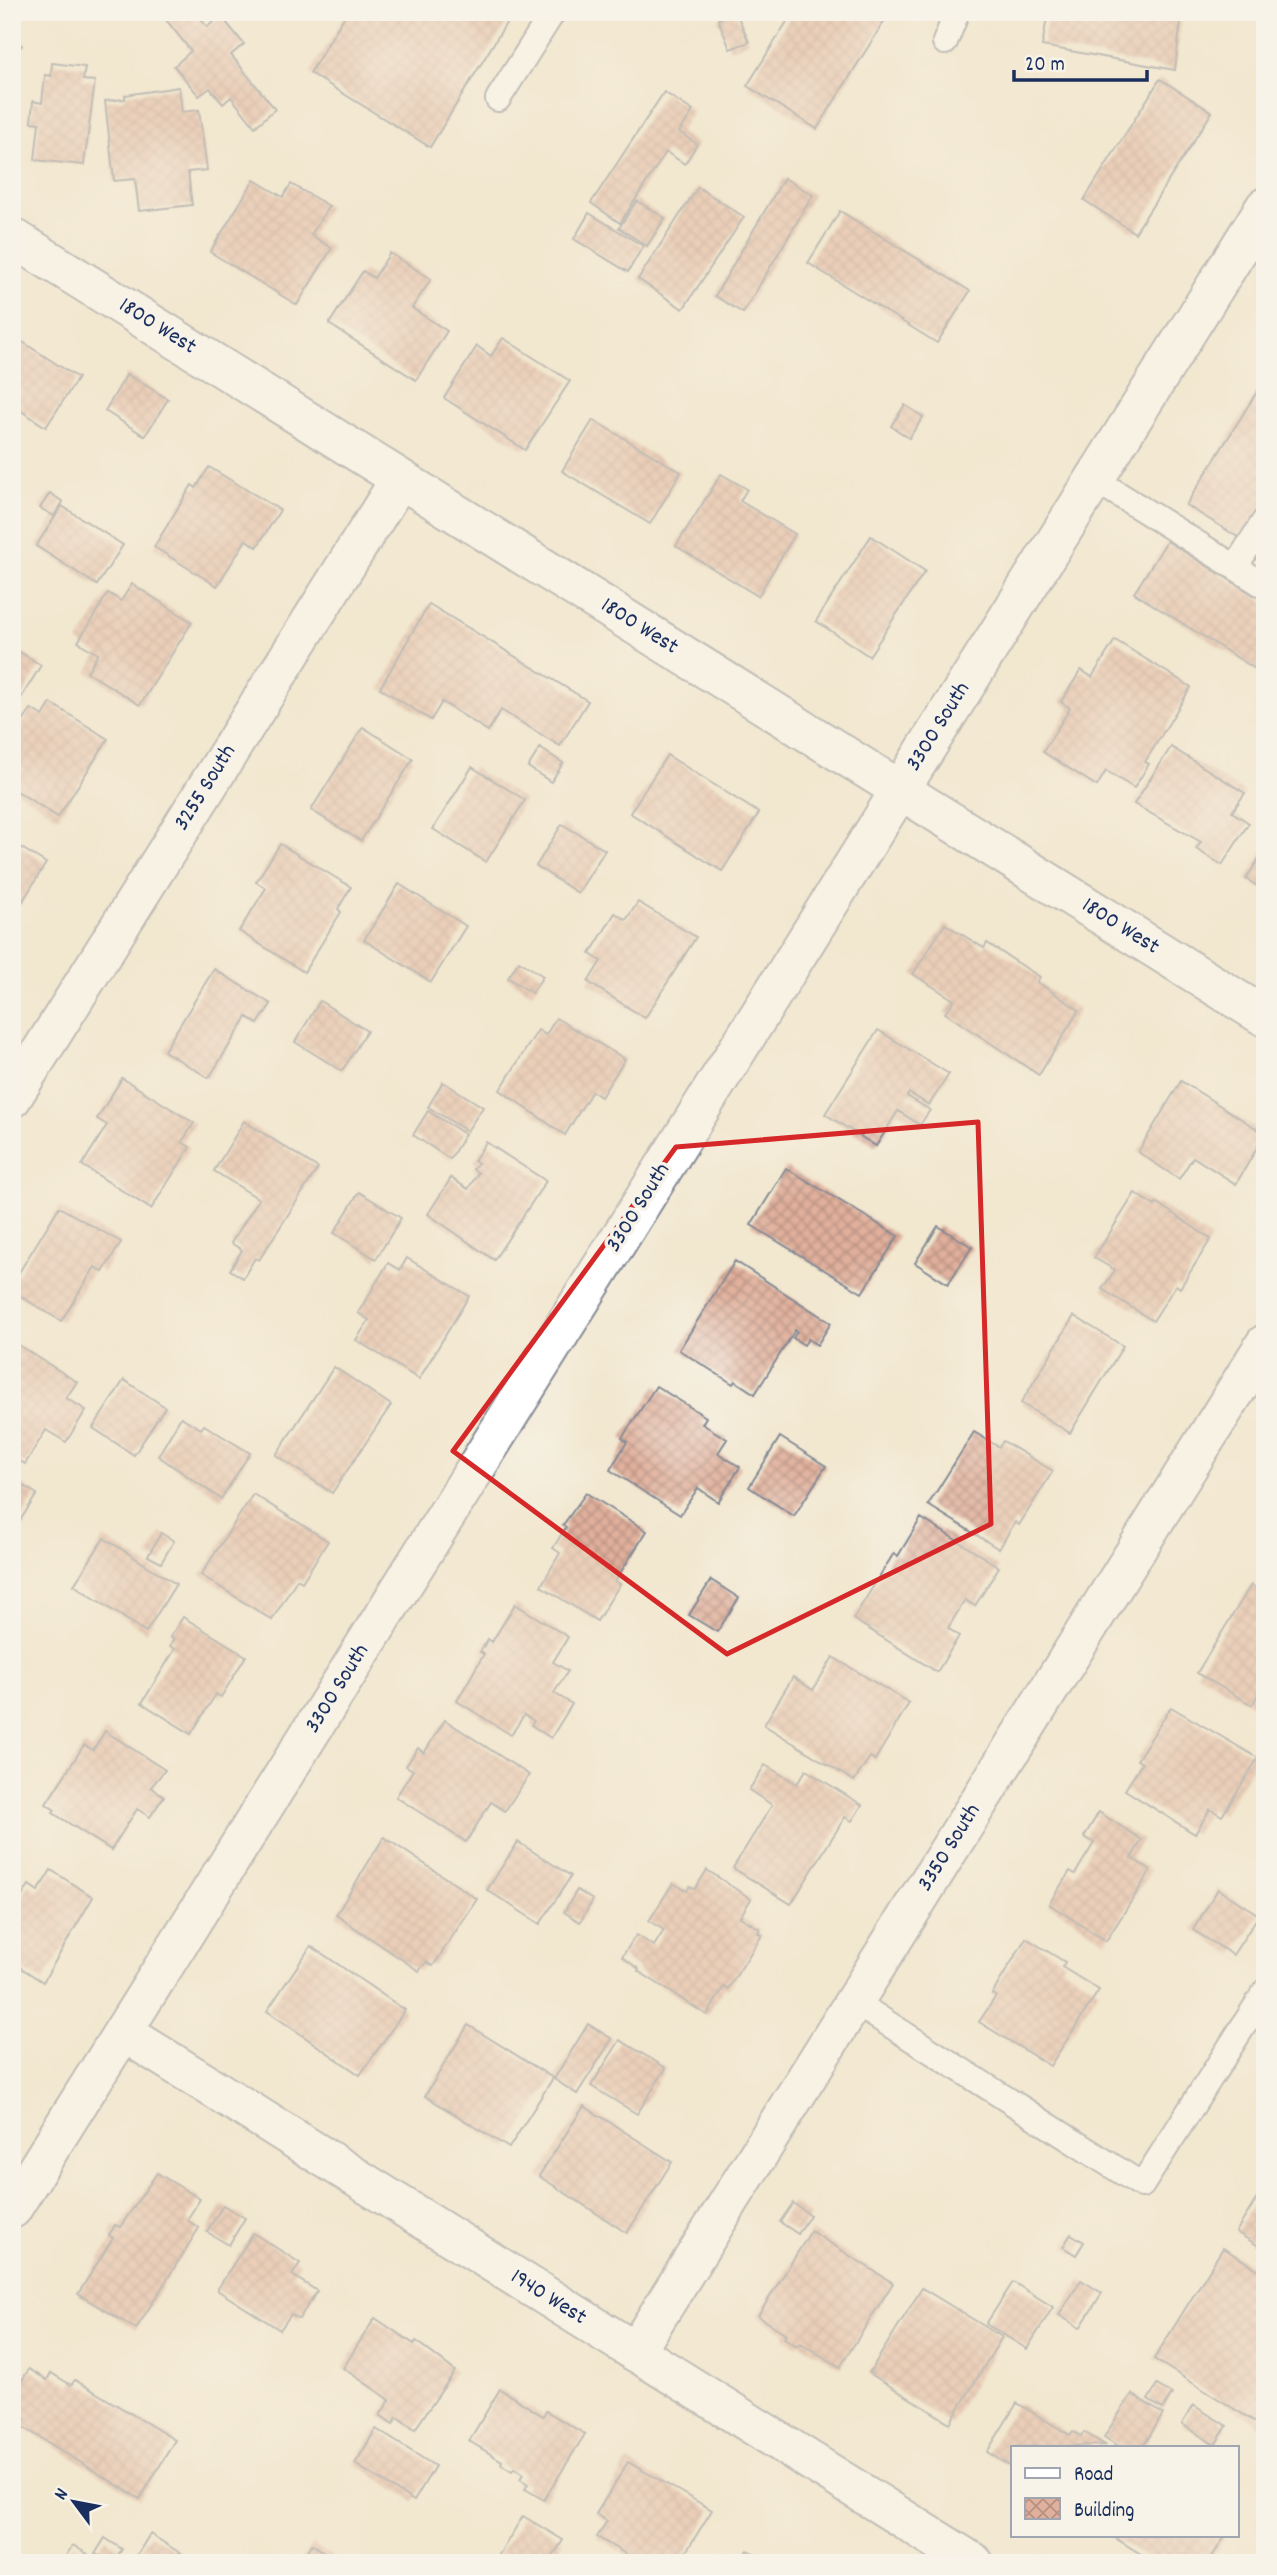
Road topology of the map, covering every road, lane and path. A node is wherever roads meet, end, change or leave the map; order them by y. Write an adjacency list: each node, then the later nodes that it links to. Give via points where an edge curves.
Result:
1 (552, 12): 4 (lane)
2 (957, 12): 3 (lane)
3 (945, 42)
4 (498, 99)
5 (1265, 207): 8 (street, 3300 South)
6 (12, 237): 7 (street, 1800 West)
7 (400, 479): 12 (street, 1800 West); 14 (street, 3255 South)
8 (1094, 479): 10 (lane); 12 (street, 3300 South)
9 (1265, 520): 10 (lane)
10 (1234, 567): 11 (lane)
11 (1265, 586)
12 (900, 790): 13 (street, 1800 West); 18 (street, 3300 South)
13 (1265, 1017)
14 (12, 1098)
15 (1265, 1344): 17 (street, 3350 South)
16 (1265, 1992): 17 (lane, via 1142,2185)
17 (854, 2001): 20 (street, 3350 South)
18 (123, 2032): 19 (street, 3300 South); 20 (street, 1940 West)
19 (12, 2209)
20 (635, 2351): 21 (street, 1940 West)
21 (974, 2563)

